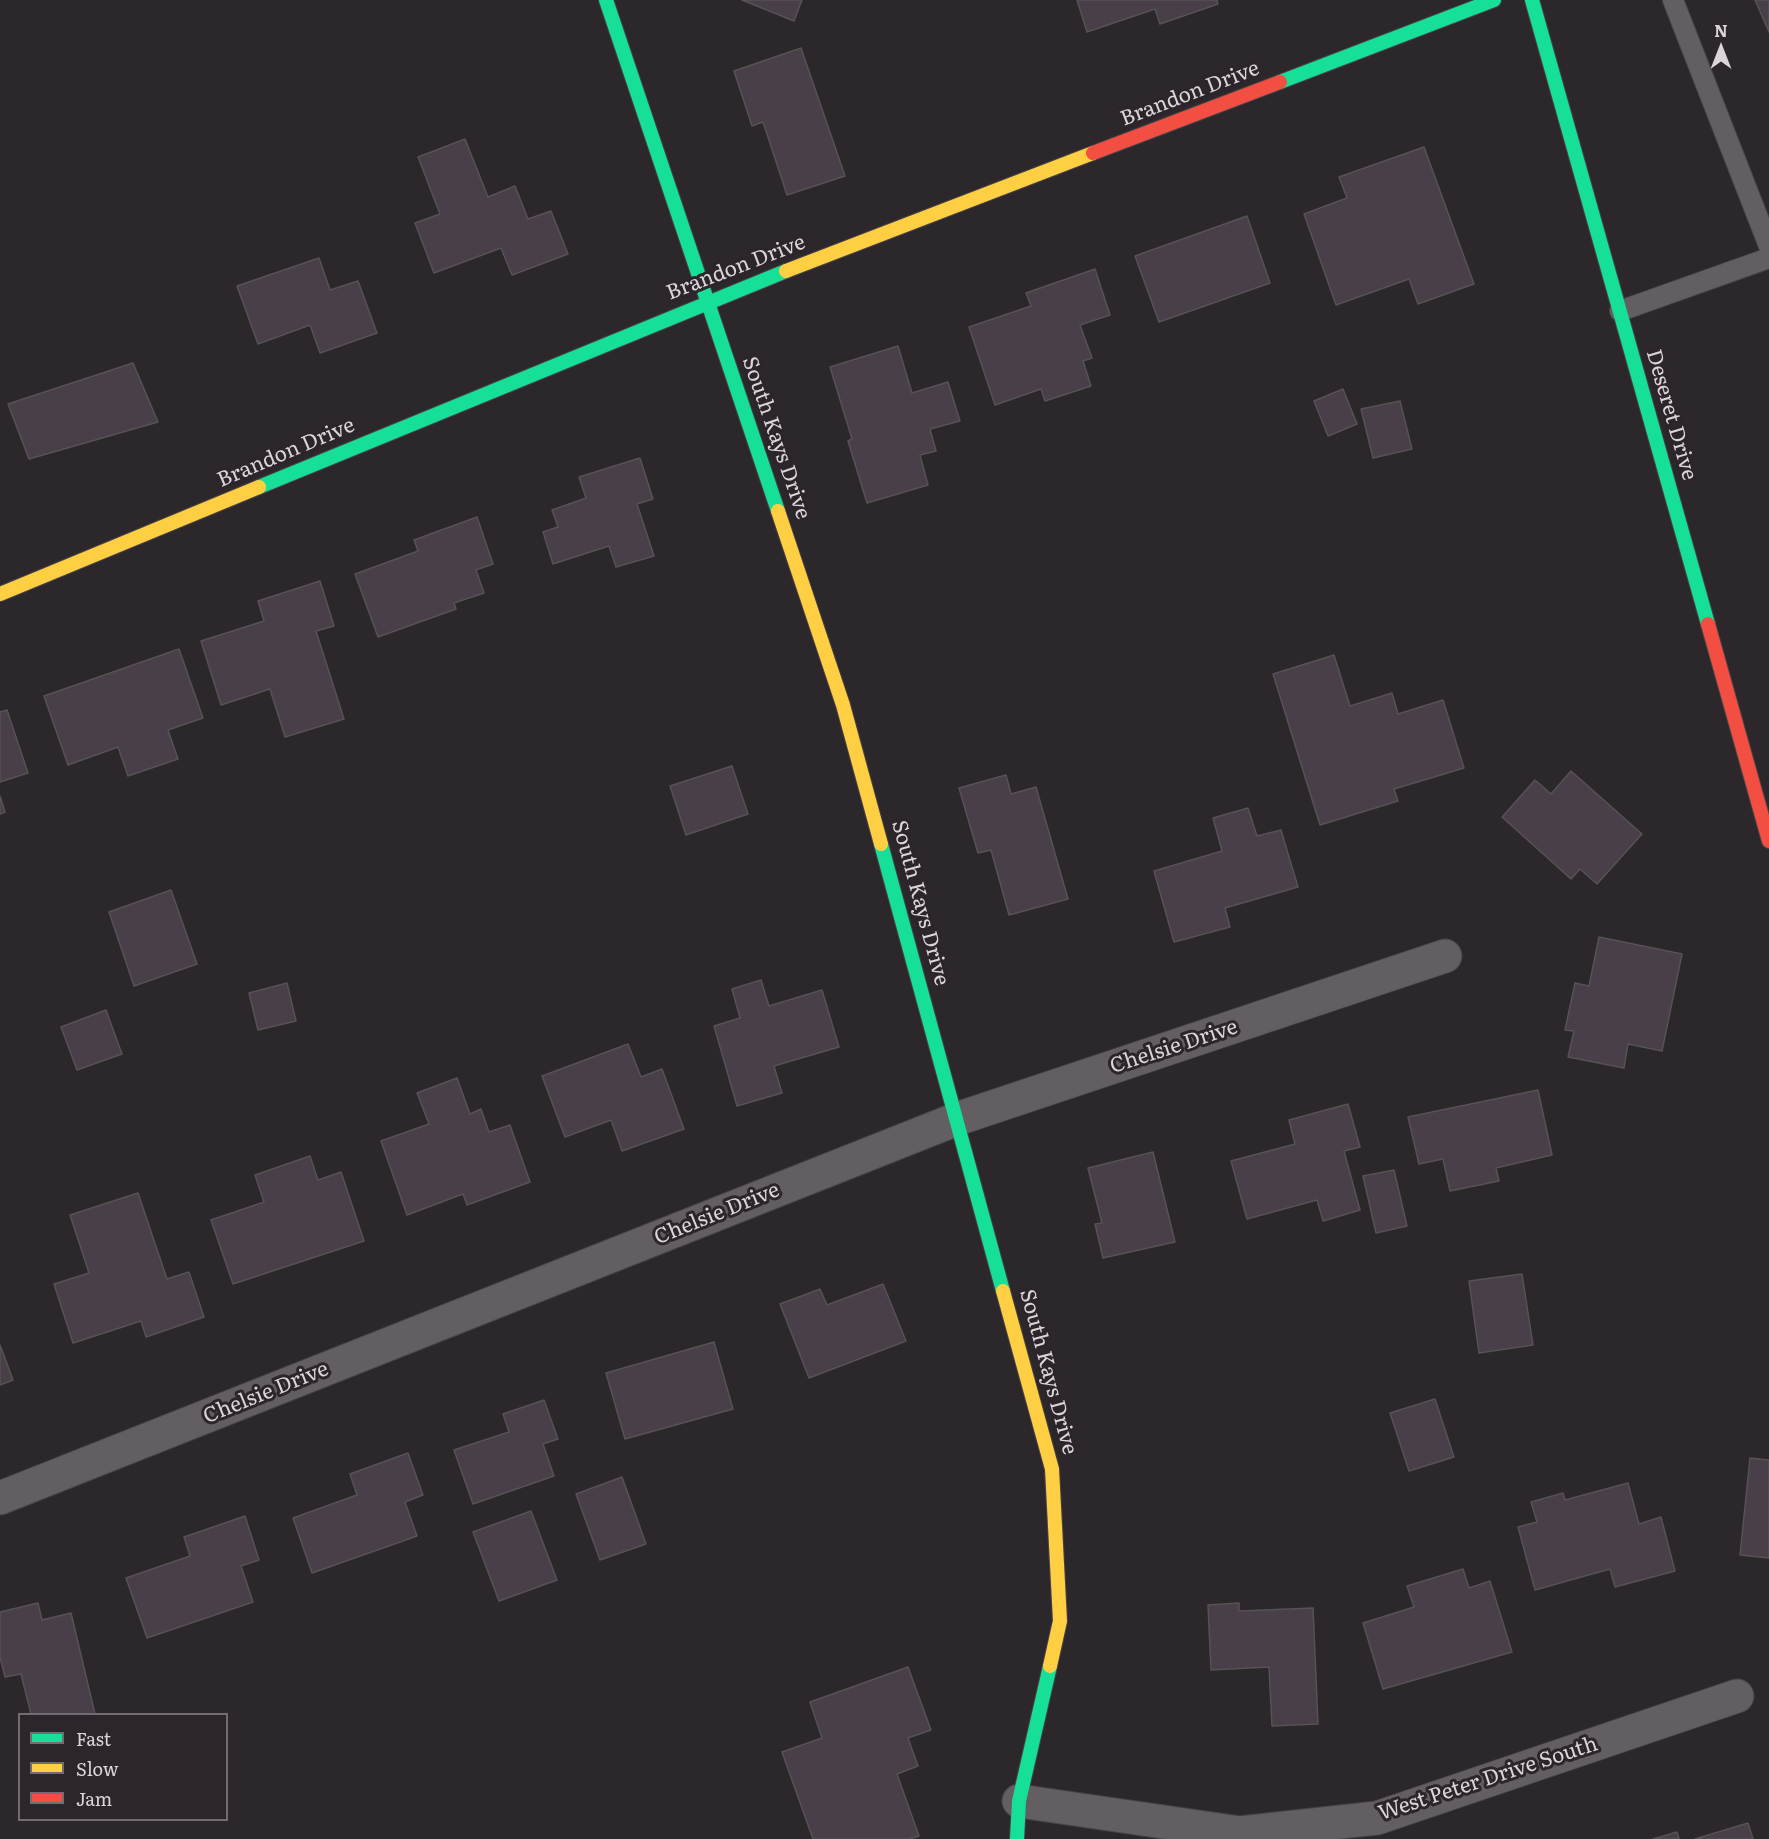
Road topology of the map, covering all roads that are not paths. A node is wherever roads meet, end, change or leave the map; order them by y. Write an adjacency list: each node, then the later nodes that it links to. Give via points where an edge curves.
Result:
1 (606, 0): 7 (street, South Kays Drive)
2 (1494, 0): 7 (street, Brandon Drive)
3 (1532, 0): 8 (street, Deseret Drive)
4 (1673, 0): 5 (lane)
5 (1769, 246)
6 (1769, 258): 8 (lane)
7 (708, 301): 9 (street, Brandon Drive); 12 (street, South Kays Drive, via 843,705)
8 (1620, 311): 10 (street, Deseret Drive)
9 (0, 594)
10 (1769, 841)
11 (1444, 956): 12 (street, Chelsie Drive)
12 (957, 1119): 13 (street, Chelsie Drive); 15 (street, South Kays Drive, via 1052,1468 1060,1621)
13 (0, 1498)
14 (1737, 1696): 15 (street, West Peter Drive South, via 1377,1818 1240,1833)
15 (1019, 1801): 16 (street, South Kays Drive)
16 (1017, 1839)

